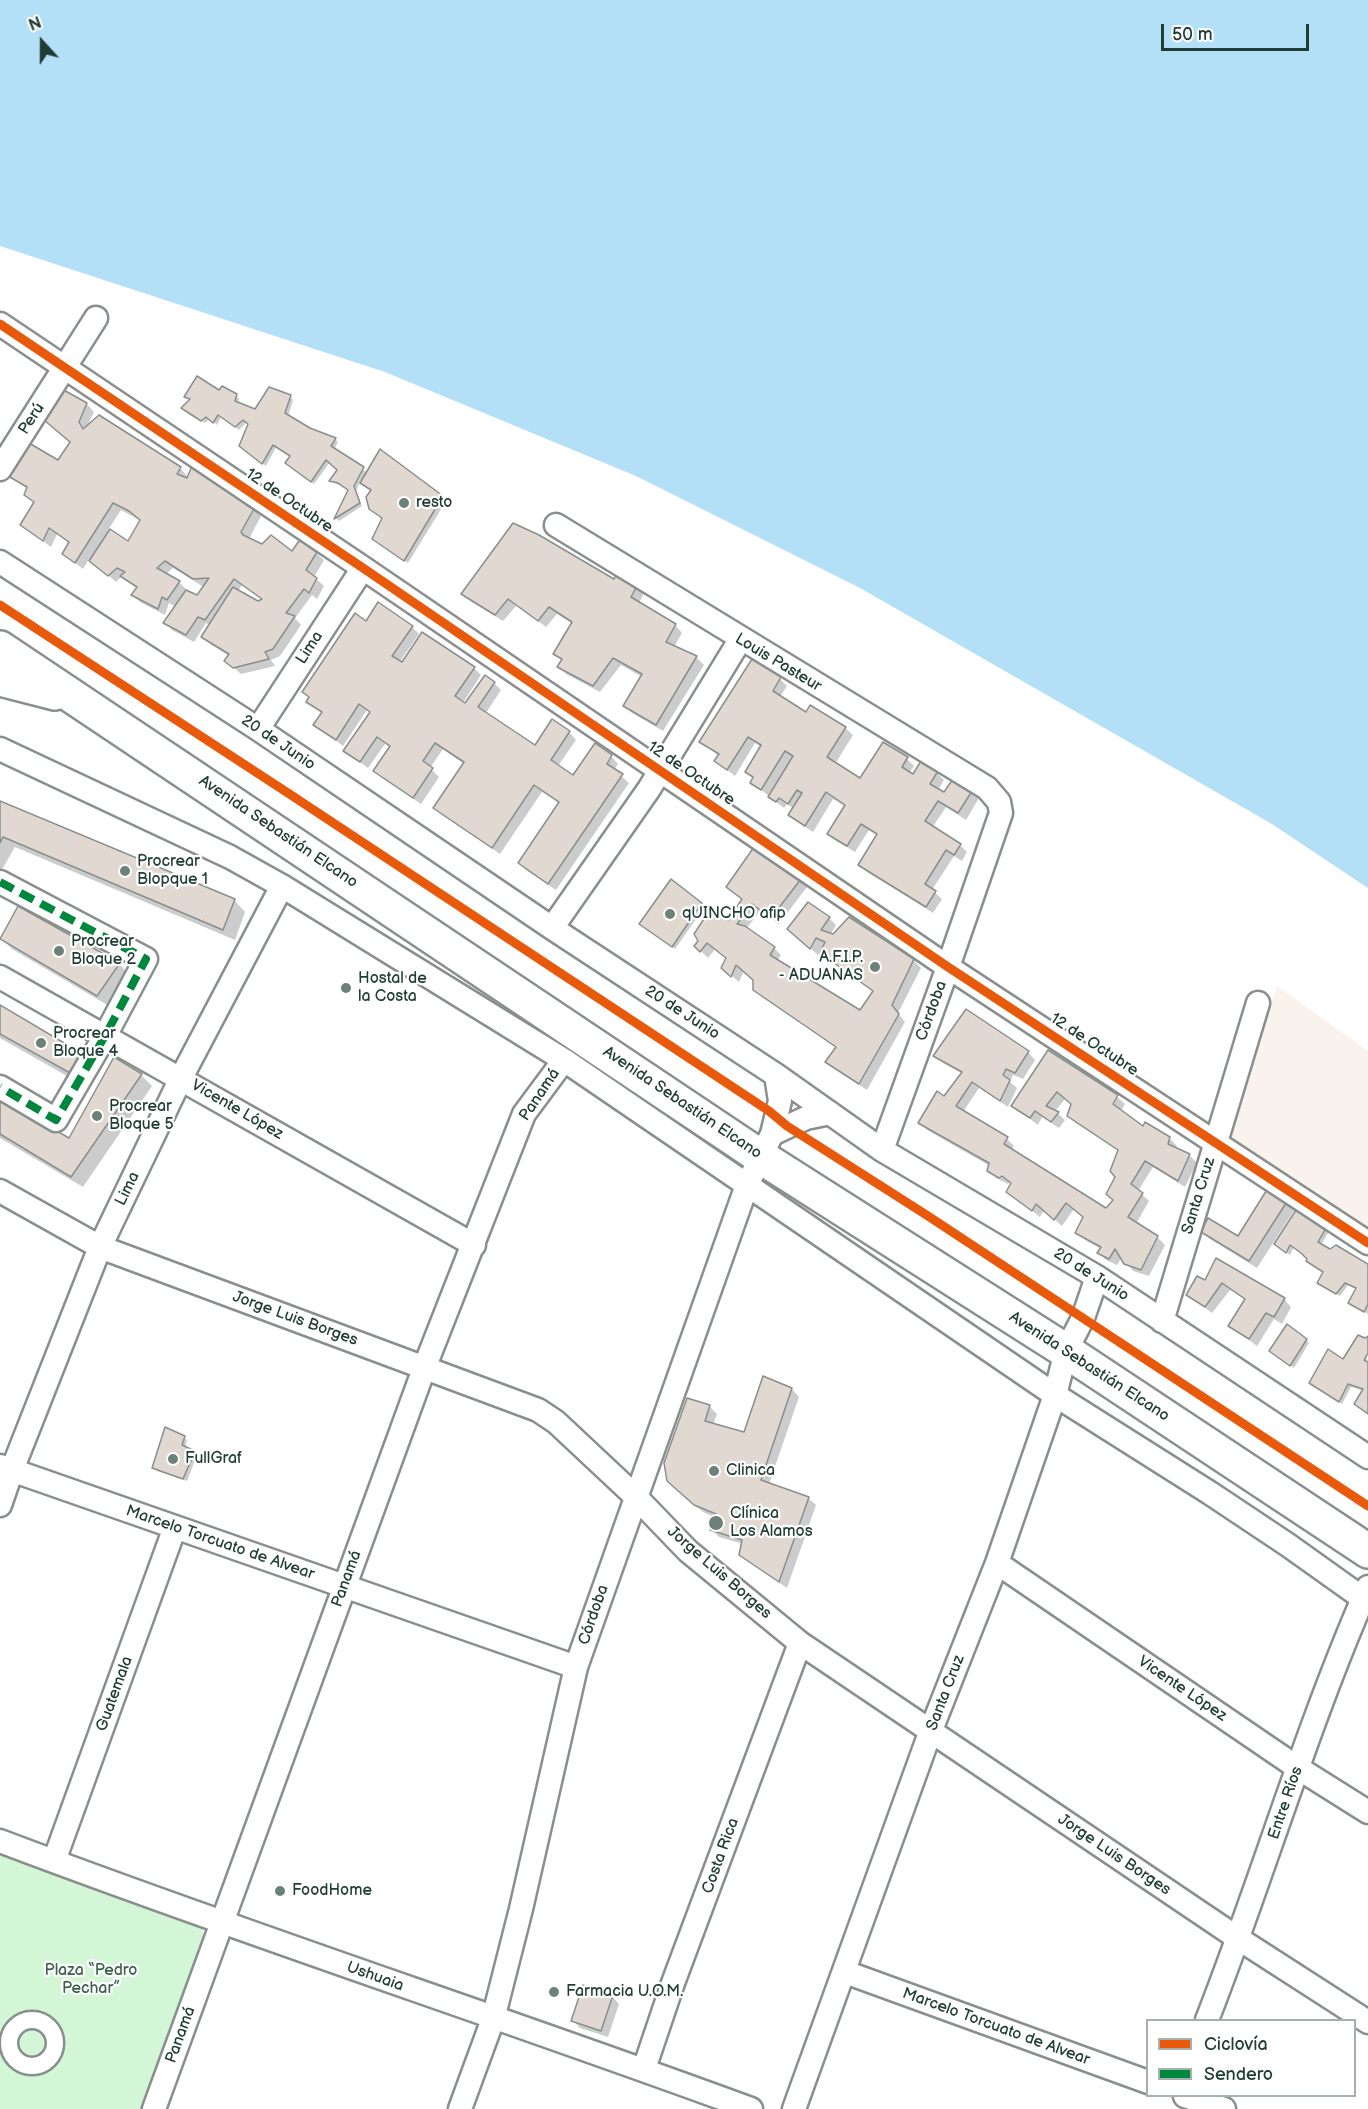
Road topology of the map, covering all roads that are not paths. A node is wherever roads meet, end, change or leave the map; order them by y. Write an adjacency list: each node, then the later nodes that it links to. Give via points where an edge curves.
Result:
1 (96, 318): 3 (street)
2 (0, 324): 3 (street, 12 de Octubre)
3 (64, 369): 4 (street, Perú); 7 (street, 12 de Octubre)
4 (0, 469)
5 (556, 525): 8 (street, Louis Pasteur)
6 (0, 562): 12 (street, 20 de Junio)
7 (363, 568): 12 (street, Lima); 14 (street, 12 de Octubre)
8 (740, 640): 14 (street); 15 (street, Louis Pasteur, via 987,788)
9 (0, 648): 11 (main road, Avenida Sebastián Elcano)
10 (0, 680): 11 (main road)
11 (80, 700): 29 (main road, Avenida Sebastián Elcano)
12 (258, 729): 18 (street, 20 de Junio)
13 (0, 749): 17 (street, via 230,857)
14 (660, 771): 18 (street); 19 (street, 12 de Octubre)
15 (999, 802): 19 (street, Córdoba, via 1001,813)
16 (0, 882): 22 (street, via 146,959)
17 (282, 886): 23 (street); 25 (street, Lima)
18 (552, 928): 24 (street, 20 de Junio)
19 (948, 967): 28 (street, 12 de Octubre); 30 (street, Córdoba)
20 (0, 977): 22 (street, Vicente López)
21 (1258, 1003): 28 (street, Santa Cruz)
22 (105, 1036): 25 (street, Vicente López); 26 (street, via 56,1120)
23 (564, 1060): 31 (street); 34 (street, Panamá, via 524,1114)
24 (776, 1075): 27 (street, 20 de Junio); 29 (street, Córdoba, via 780,1101)
25 (182, 1078): 34 (street, Vicente López); 35 (street, Lima)
26 (0, 1087)
27 (830, 1113): 29 (street, via 806,1118); 30 (street, 20 de Junio)
28 (1216, 1143): 33 (street, 12 de Octubre); 37 (street, Santa Cruz)
29 (767, 1145): 31 (street, Córdoba); 38 (main road, Avenida Sebastián Elcano)
30 (882, 1150): 36 (street, 20 de Junio)
31 (747, 1185): 40 (street); 43 (street, Córdoba)
32 (0, 1191): 35 (street, Jorge Luis Borges)
33 (1368, 1243)
34 (474, 1245): 39 (street, Panamá)
35 (100, 1247): 39 (street, Jorge Luis Borges); 42 (street, Lima)
36 (1096, 1278): 37 (street, 20 de Junio); 38 (street, Santa Cruz, via 1083,1318)
37 (1162, 1321): 41 (street, 20 de Junio)
38 (1066, 1351): 40 (street, Santa Cruz); 46 (main road, Avenida Sebastián Elcano)
39 (425, 1366): 43 (street, Jorge Luis Borges, via 538,1410); 48 (street, Panamá)
40 (1055, 1395): 47 (street, Santa Cruz); 49 (street)
41 (1368, 1457)
42 (6, 1468): 44 (street, Lima); 45 (street, Marcelo Torcuato de Alvear)
43 (635, 1496): 50 (street, Jorge Luis Borges, via 688,1551); 51 (street, Córdoba)
44 (0, 1505)
45 (176, 1527): 48 (street, Marcelo Torcuato de Alvear); 56 (street, Guatemala)
46 (1368, 1551)
47 (997, 1563): 52 (street, Santa Cruz); 53 (street, Vicente López)
48 (345, 1587): 51 (street, Marcelo Torcuato de Alvear); 57 (street, Panamá)
49 (1366, 1596): 53 (street, Entre Ríos)
50 (800, 1643): 52 (street, Jorge Luis Borges); 63 (street, Costa Rica)
51 (576, 1667): 60 (street, Córdoba)
52 (931, 1730): 58 (street, Jorge Luis Borges); 59 (street, Santa Cruz)
53 (1298, 1768): 54 (street, Vicente López); 58 (street, Entre Ríos)
54 (1368, 1812)
55 (0, 1841): 56 (street, Ushuaia)
56 (54, 1861): 57 (street, Ushuaia)
57 (222, 1923): 60 (street, Ushuaia); 66 (street, Panamá)
58 (1239, 1939): 61 (street, Entre Ríos); 62 (street, Jorge Luis Borges)
59 (845, 1972): 64 (street, Marcelo Torcuato de Alvear); 69 (street, Santa Cruz)
60 (493, 2019): 63 (street, Ushuaia); 67 (street, Córdoba)
61 (1207, 2019)
62 (1368, 2022)
63 (644, 2070): 68 (street, Ushuaia)
64 (1146, 2081)
65 (1188, 2097): 70 (street)
66 (154, 2109)
67 (460, 2109)
68 (751, 2109)
69 (794, 2109)
70 (1224, 2109)

